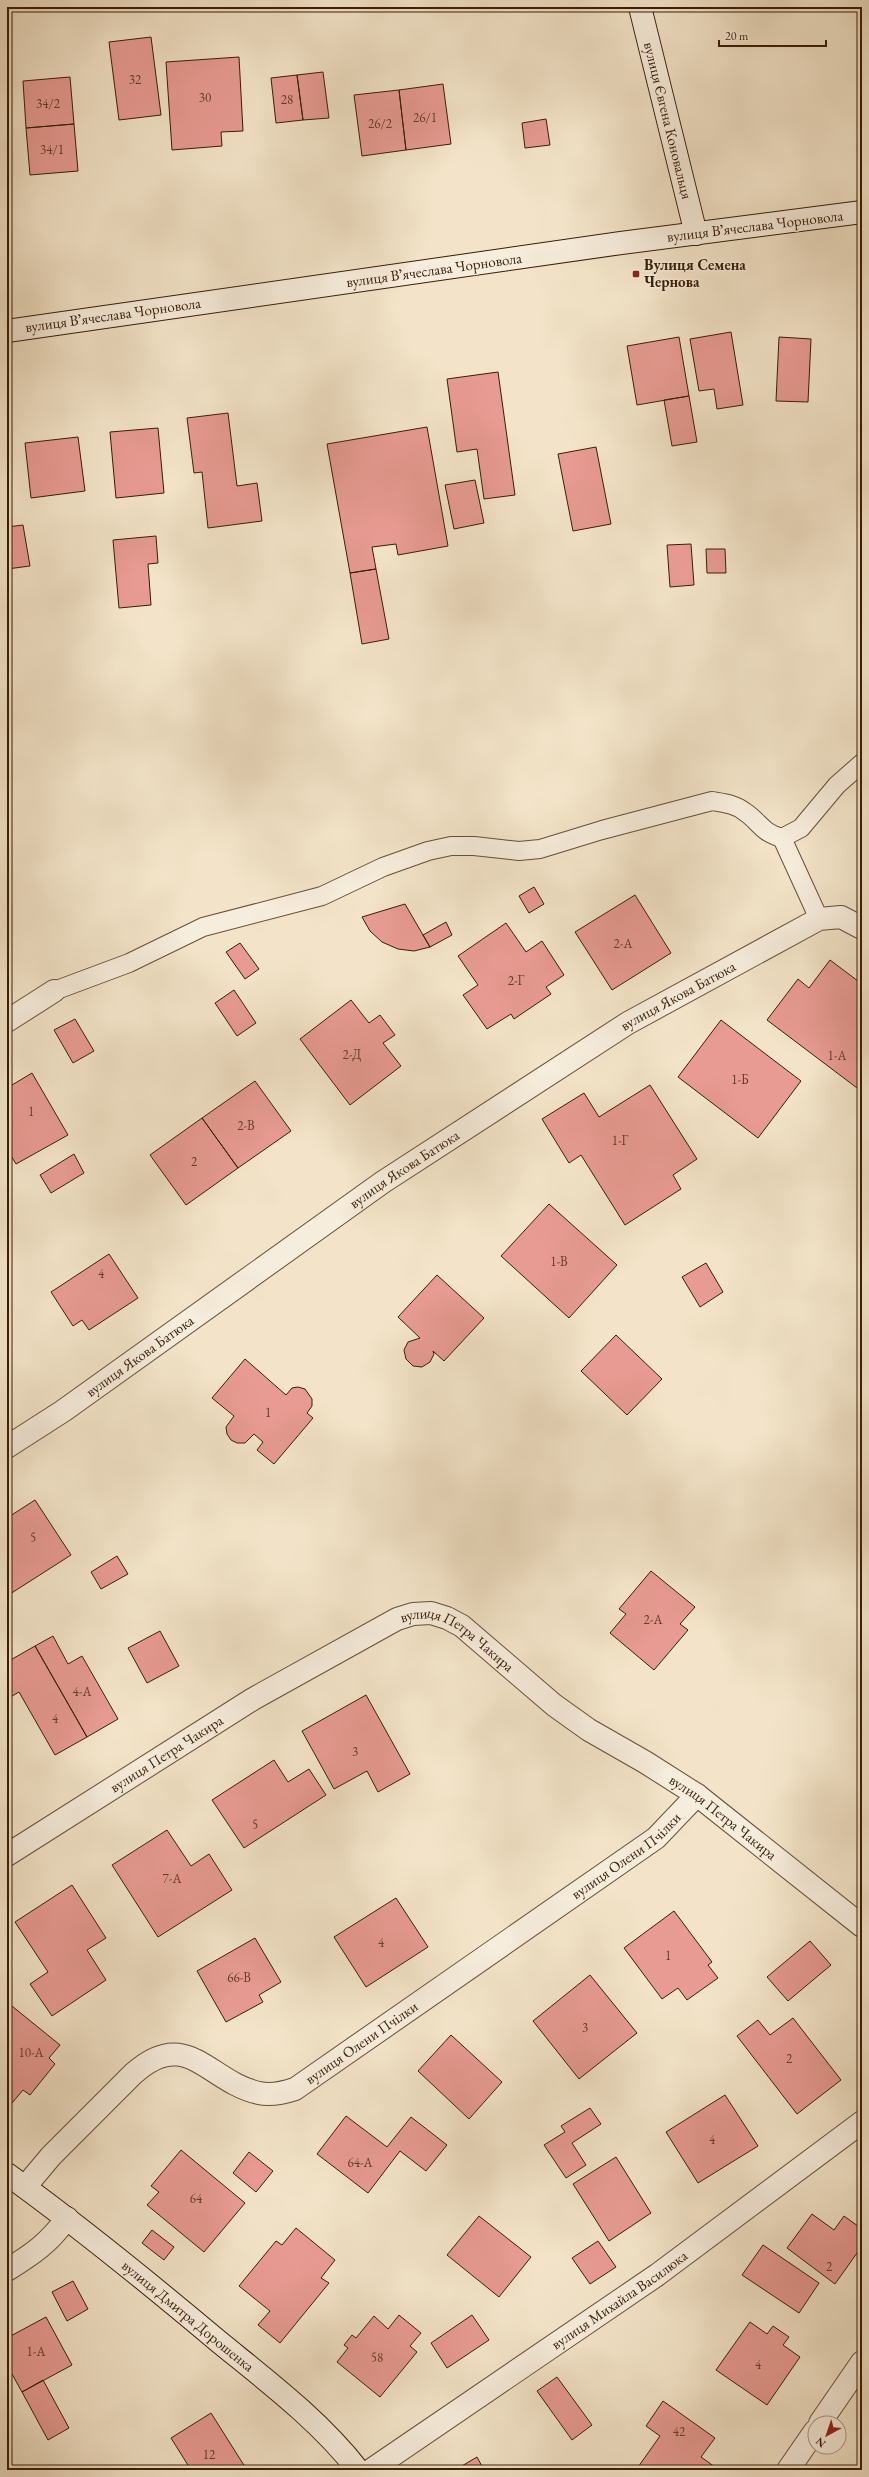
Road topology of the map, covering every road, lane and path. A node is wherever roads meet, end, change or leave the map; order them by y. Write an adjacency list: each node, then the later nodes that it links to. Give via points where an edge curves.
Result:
1 (640, 7): 3 (street, вулиця Євгена Коновальця)
2 (862, 212): 3 (street, вулиця Вʼячеслава Чорновола)
3 (696, 234): 4 (street, вулиця Вʼячеслава Чорновола)
4 (7, 331)
5 (862, 763): 6 (lane, via 837,785 801,828)
6 (782, 838): 7 (lane); 9 (lane, via 770,835 746,812 730,804 712,801 540,849 519,851 451,846 428,851 383,867 322,896 203,927 129,963)
7 (819, 919): 8 (street, via 841,917); 11 (street, вулиця Якова Батюка, via 628,1023 383,1182 63,1411)
8 (862, 928)
9 (54, 990): 10 (street)
10 (7, 1021)
11 (7, 1447)
12 (697, 1795): 13 (street, вулиця Петра Чакира, via 589,1730 554,1705 462,1626 431,1613 414,1614 396,1619 254,1699); 14 (street, вулиця Петра Чакира); 17 (street, вулиця Олени Пчілки, via 656,1838 295,2089 278,2094 259,2094 181,2054 163,2054 147,2062 133,2074 51,2156)
13 (7, 1855)
14 (862, 1926)
15 (862, 2122): 24 (street, вулиця Михайла Василюка, via 657,2275)
16 (7, 2174): 17 (street, вулиця Дмитра Дорошенка)
17 (25, 2187): 18 (street, вулиця Дмитра Дорошенка)
18 (66, 2218): 19 (street, via 39,2250); 23 (street, вулиця Дмитра Дорошенка, via 106,2248 309,2416)
19 (7, 2270)
20 (862, 2362): 21 (street)
21 (826, 2415)
22 (807, 2443): 25 (street)
23 (358, 2470)
24 (371, 2470)
25 (788, 2470)

